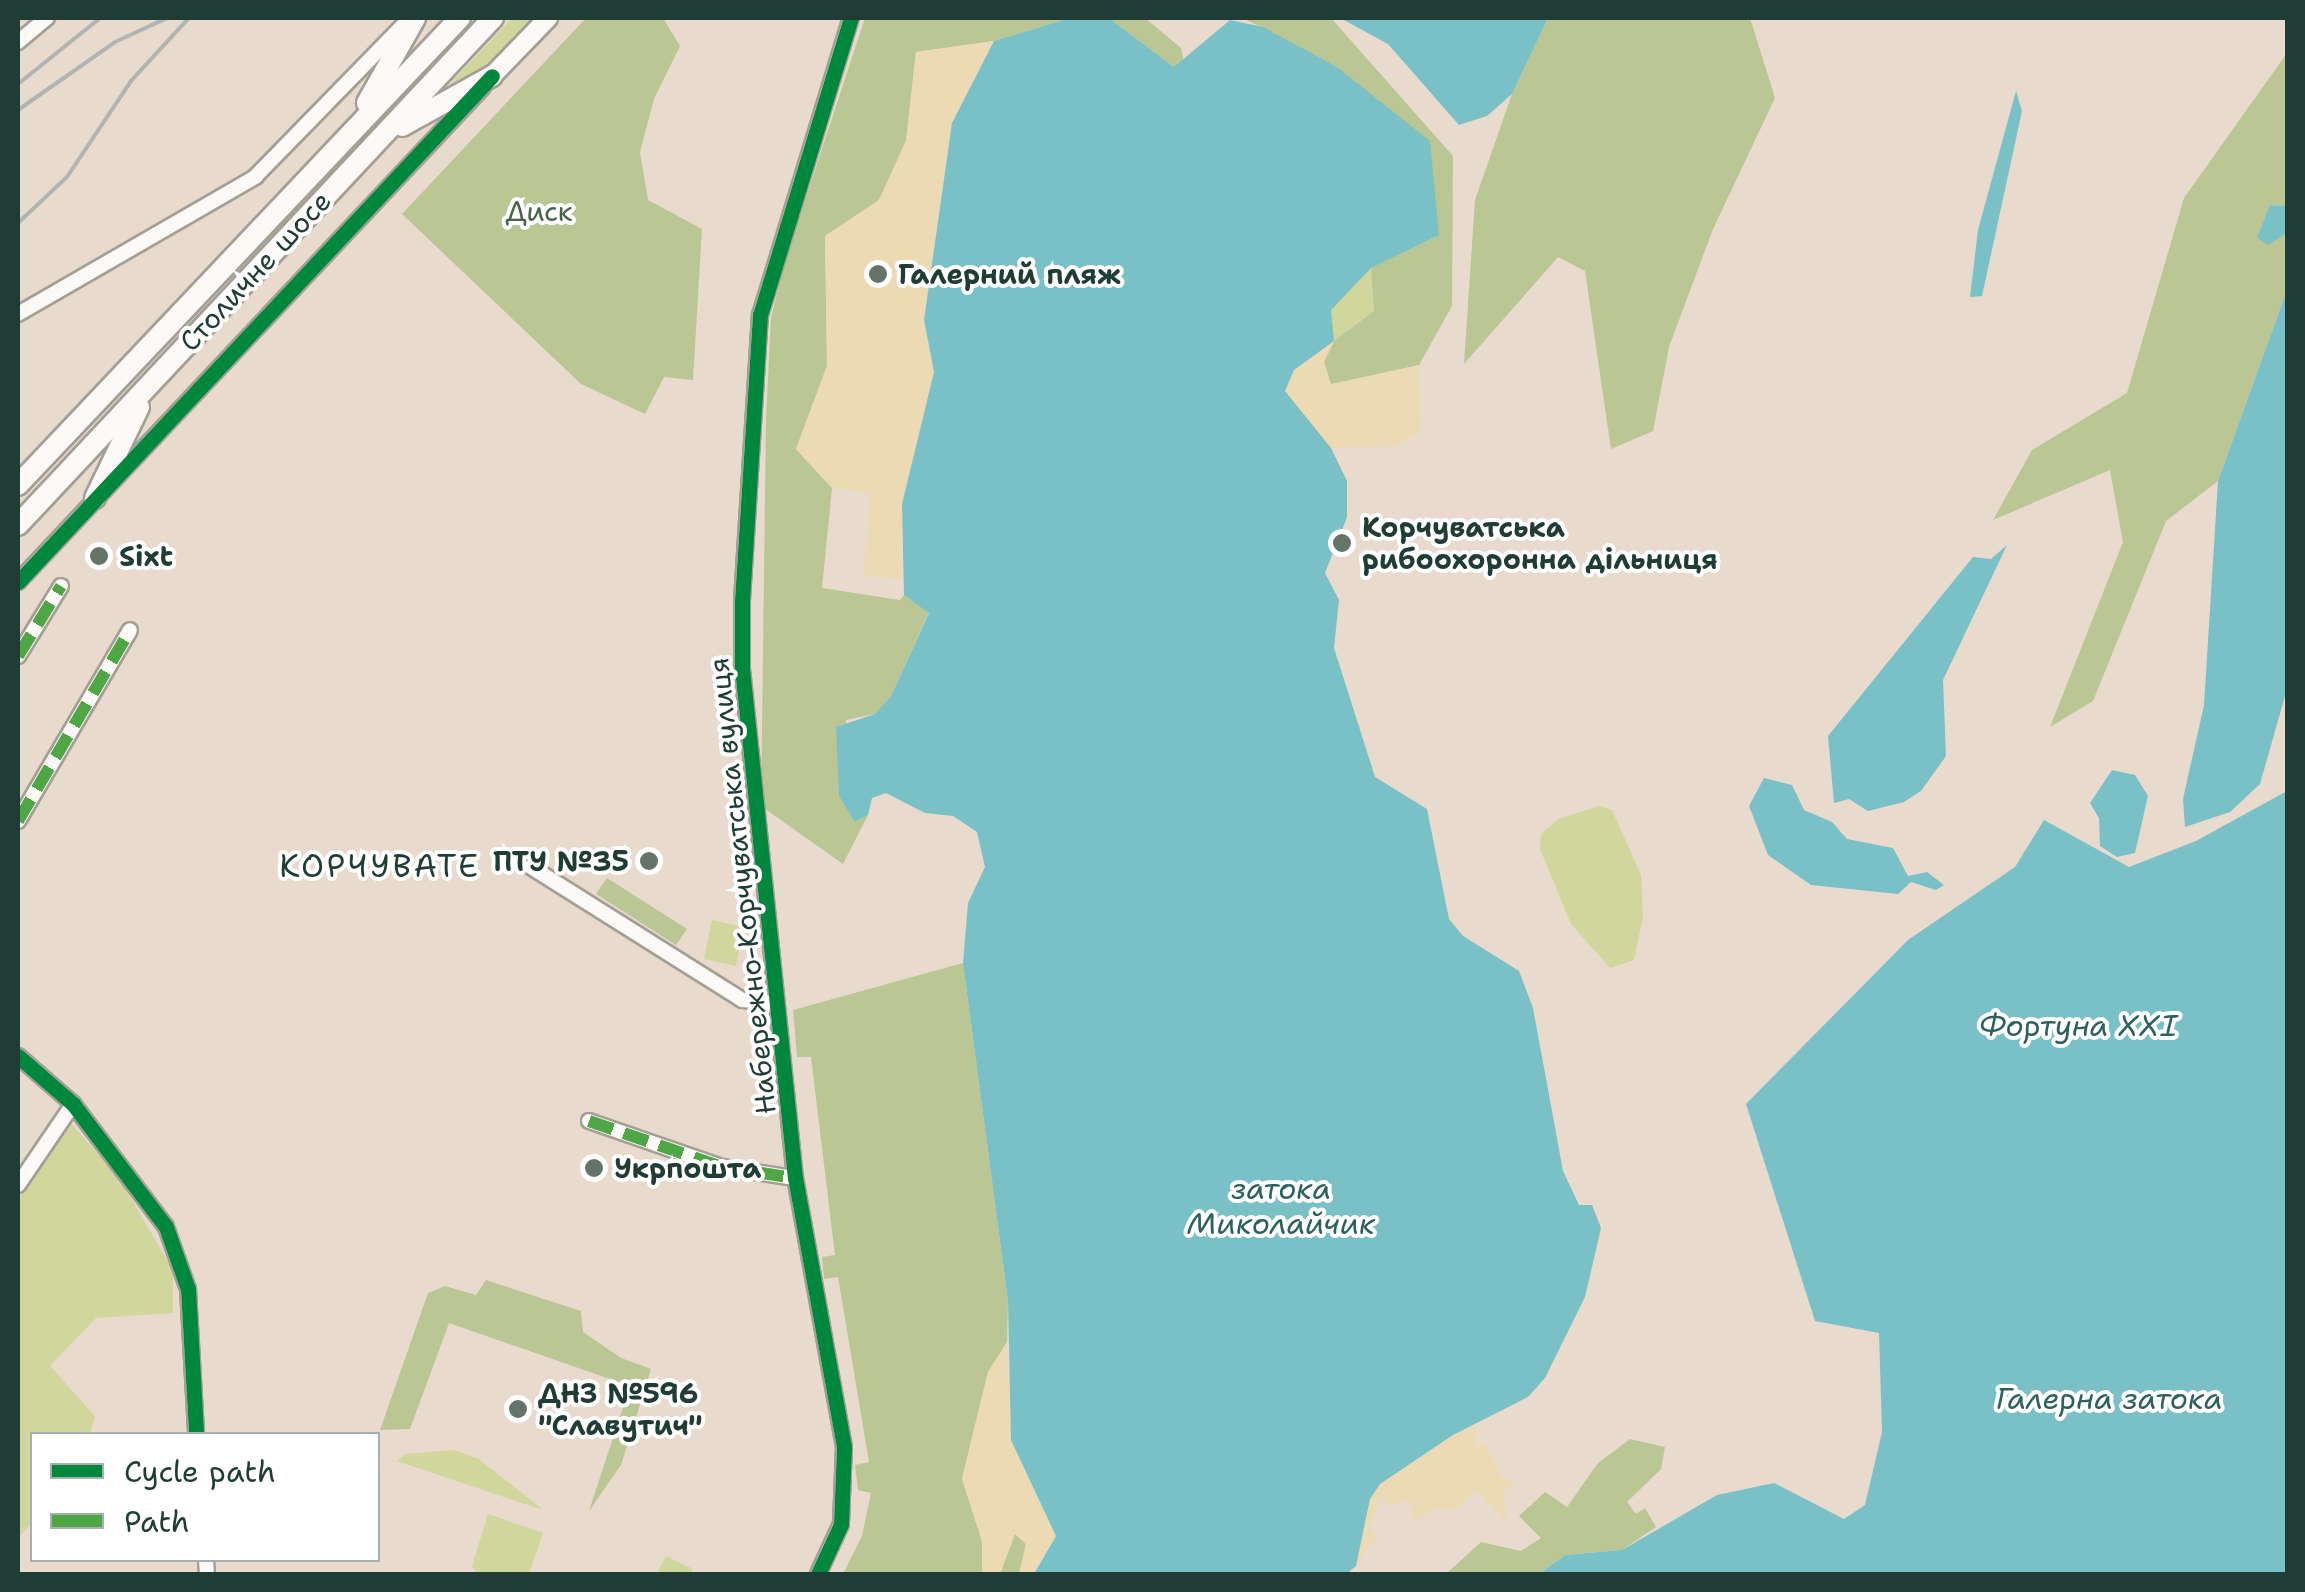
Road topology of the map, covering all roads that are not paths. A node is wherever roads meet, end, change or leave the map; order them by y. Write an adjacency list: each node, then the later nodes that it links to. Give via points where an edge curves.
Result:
1 (46, 18): 7 (street)
2 (412, 18): 9 (highway); 11 (street, via 255,177)
3 (460, 18): 9 (highway, Столичне шосе)
4 (493, 18): 10 (highway, Столичне шосе)
5 (548, 18): 8 (main road)
6 (851, 18): 22 (street, Набережно-Корчуватська вулиця, via 769,280 750,404 742,668)
7 (18, 42)
8 (492, 76): 10 (highway); 14 (street)
9 (344, 141): 13 (highway, Столичне шосе)
10 (367, 150): 12 (highway, Столичне шосе)
11 (18, 314)
12 (148, 387): 14 (highway); 15 (highway, Столичне шосе)
13 (18, 485)
14 (95, 498): 16 (street)
15 (18, 525)
16 (18, 582)
17 (61, 586): 19 (street)
18 (130, 630): 20 (street)
19 (18, 656)
20 (18, 821)
21 (531, 867): 22 (street, via 742,1000)
22 (776, 1004): 26 (street, Набережно-Корчуватська вулиця)
23 (18, 1056): 24 (street)
24 (73, 1104): 27 (street); 28 (street, via 139,1185 182,1266)
25 (589, 1121): 26 (street, via 722,1166)
26 (795, 1178): 29 (street, Набережно-Корчуватська вулиця, via 844,1447 840,1524)
27 (18, 1185)
28 (196, 1432)
29 (818, 1574)

